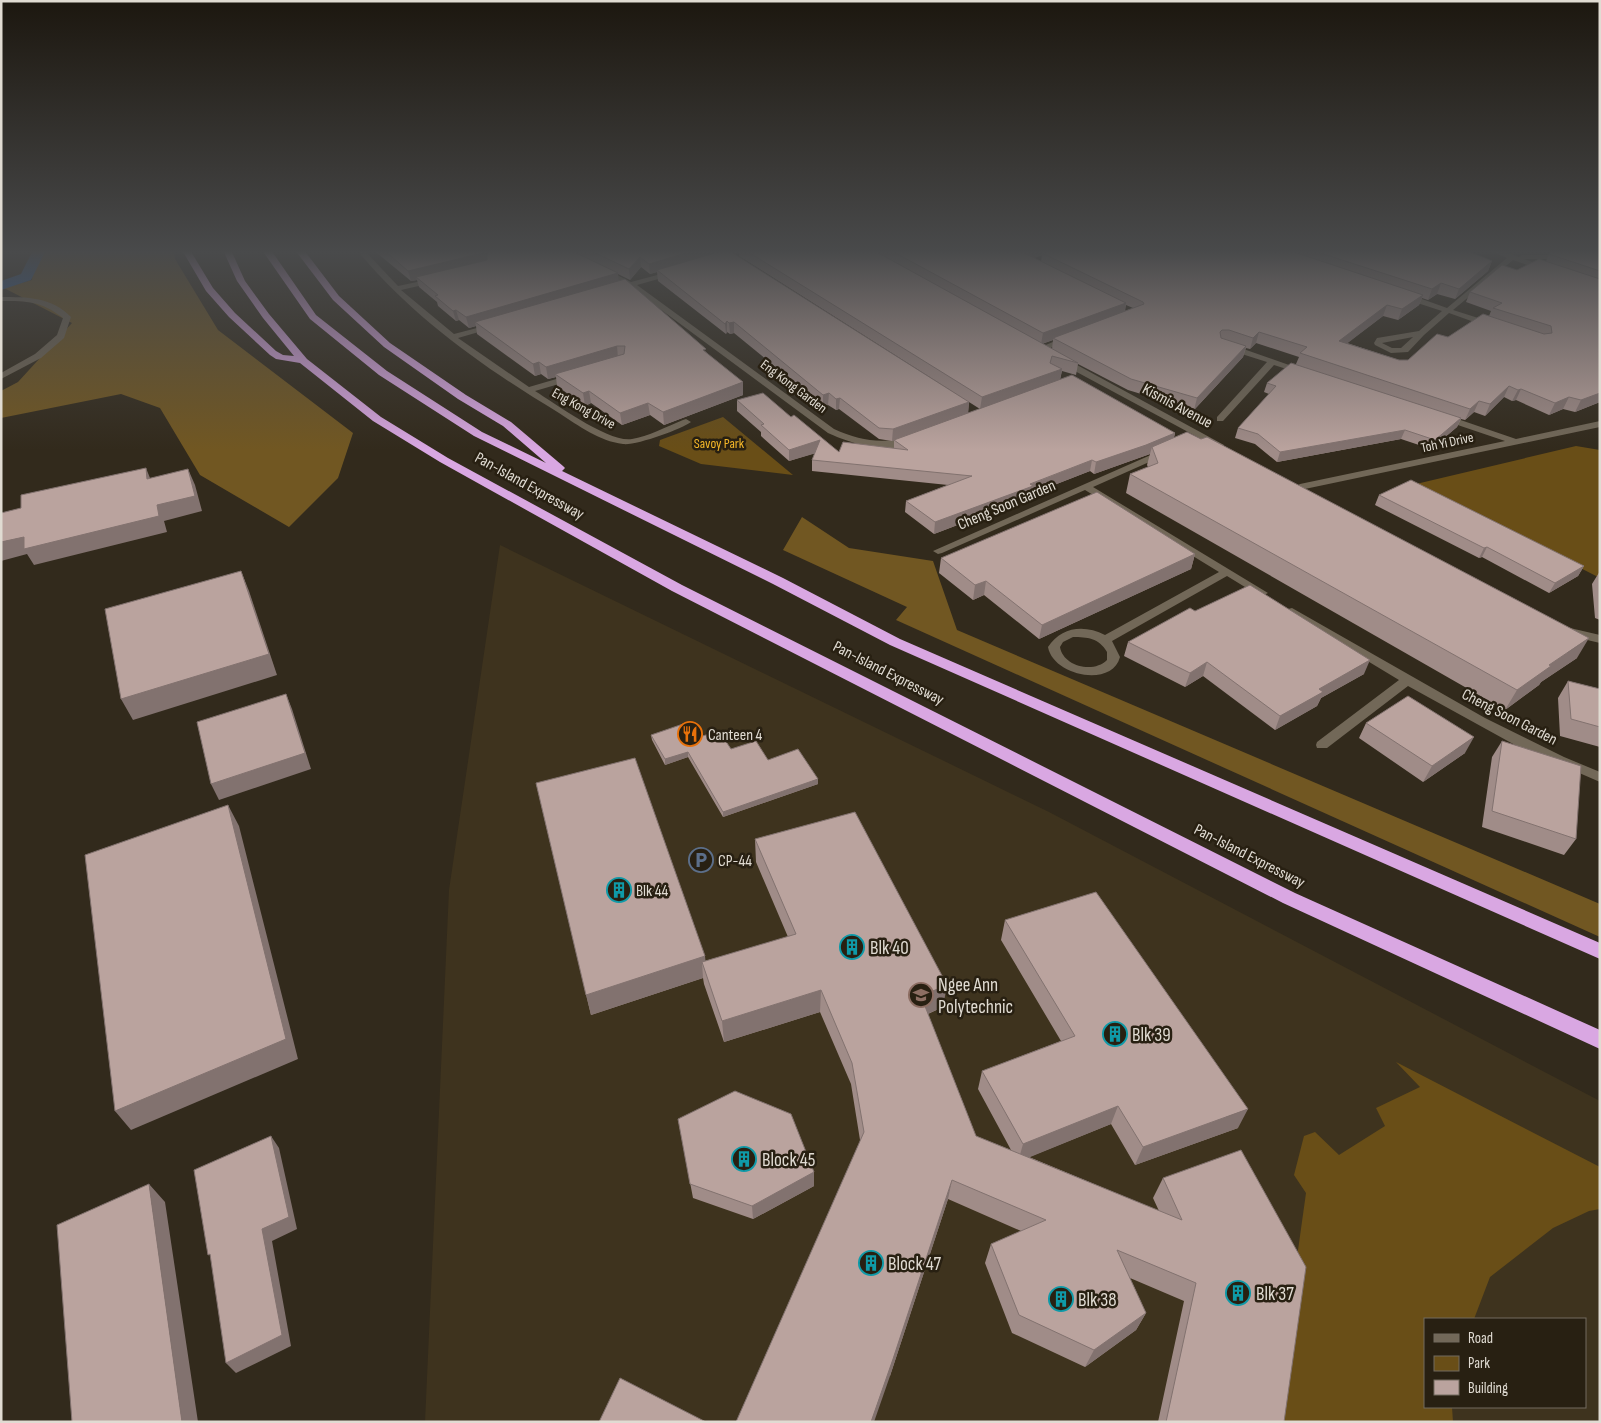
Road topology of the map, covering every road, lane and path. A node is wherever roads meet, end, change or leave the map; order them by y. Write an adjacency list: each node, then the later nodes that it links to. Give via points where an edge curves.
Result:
1 (65, 316): 22 (street, via 61,336 38,356)
2 (234, 316): 18 (highway, via 273,353)
3 (266, 316): 18 (highway, Pan-Island Expressway)
4 (313, 316): 33 (highway, Pan-Island Expressway, via 383,373 478,434)
5 (356, 316): 33 (highway, via 387,345 462,398 507,424)
6 (429, 316): 13 (street, Eng Kong Drive)
7 (675, 316): 28 (street, Eng Kong Garden, via 831,431 847,439 893,446)
8 (1441, 316): 12 (street)
9 (1464, 316): 11 (street)
10 (502, 322): 13 (street)
11 (1504, 329)
12 (1421, 333)
13 (453, 337): 23 (street, Eng Kong Drive)
14 (1073, 337): 17 (street)
15 (1031, 344): 17 (street)
16 (1222, 344): 19 (street)
17 (1048, 353): 31 (street, Kismis Avenue, via 1084,377 1197,438)
18 (303, 361): 46 (highway, Pan-Island Expressway, via 377,419 444,460 677,588 1289,898)
19 (1272, 362): 21 (street); 25 (street)
20 (585, 373): 23 (street, Eng Kong Drive)
21 (1309, 374)
22 (1, 377)
23 (527, 391): 26 (street, Eng Kong Drive, via 607,439 625,443)
24 (1438, 415): 29 (street)
25 (1220, 419)
26 (686, 422)
27 (1600, 424): 29 (street, Toh Yi Drive)
28 (919, 437)
29 (1516, 442): 35 (street, Toh Yi Drive)
30 (1175, 448): 34 (street, Cheng Soon Garden)
31 (1228, 449)
32 (1288, 480): 35 (street)
33 (576, 482): 45 (highway, Pan-Island Expressway, via 895,642)
34 (1087, 487): 37 (street, Cheng Soon Garden); 38 (street, Cheng Soon Garden)
35 (1300, 487): 36 (street)
36 (1320, 497)
37 (938, 551)
38 (1226, 572): 40 (street); 42 (street, Cheng Soon Garden)
39 (1557, 625): 41 (street)
40 (1105, 640): 40 (street, via 1113,648 1115,656 1103,669 1078,670 1066,666 1054,650 1055,643 1071,633 1083,632)
41 (1600, 640)
42 (1407, 680): 43 (street); 44 (street, Cheng Soon Garden, via 1515,740)
43 (1322, 745)
44 (1600, 777)
45 (1600, 951)
46 (1600, 1040)

